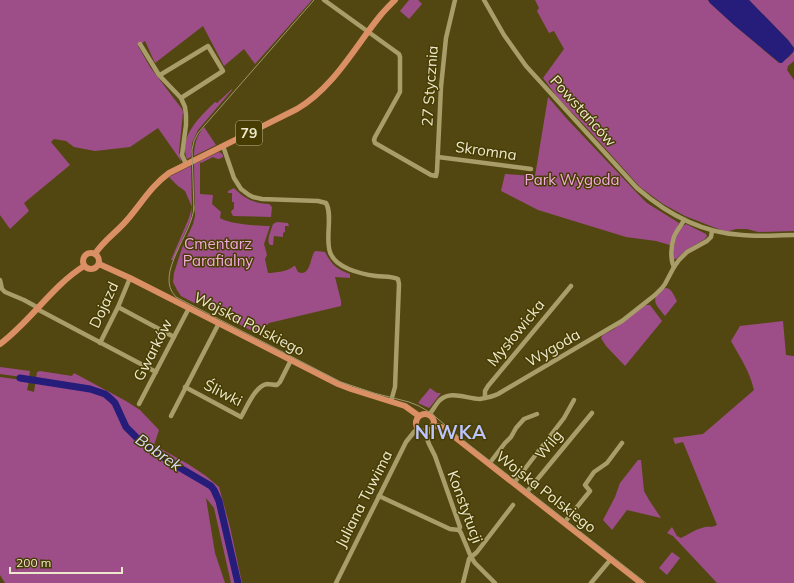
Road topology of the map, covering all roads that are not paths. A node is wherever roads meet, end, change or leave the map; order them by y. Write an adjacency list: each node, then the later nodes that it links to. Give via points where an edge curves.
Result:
1 (324, 0): 5 (street)
2 (394, 0): 5 (main road, 79)
3 (455, 0): 10 (street, 27 Stycznia, via 446,38)
4 (484, 0): 13 (street, Powstańców, via 508,43 522,61 637,188 659,206)
5 (368, 32): 9 (main road, 79, via 343,67 311,100); 10 (street, 27 Stycznia, via 399,54 401,60 400,92 375,137 375,143 436,176)
6 (140, 44): 7 (street)
7 (160, 75): 8 (street); 8 (street, via 208,46 223,71)
8 (181, 98): 11 (street, via 186,115 182,154)
9 (223, 146): 11 (main road, 79); 35 (street, via 238,185 253,197 326,203 329,250 334,261 341,266 370,275 398,278 395,380)
10 (438, 157): 12 (street, Skromna)
11 (186, 164): 16 (main road, 79, via 157,182 128,219)
12 (531, 169)
13 (684, 220): 14 (street, Powstańców); 19 (street, via 672,246 671,262)
14 (712, 231): 15 (street, Powstańców, via 743,236); 19 (street, Wygoda, via 711,237 687,252)
15 (794, 235)
16 (95, 254): 17 (main road); 18 (main road, 79, via 85,256)
17 (99, 264): 18 (main road, 79, via 91,269); 20 (main road, Wojska Polskiego)
18 (84, 266): 25 (main road, 79, via 73,273)
19 (674, 267): 33 (street, Wygoda, via 665,284 655,295 616,324 498,394)
20 (130, 278): 23 (street, Dojazd); 24 (main road, Wojska Polskiego)
21 (0, 280): 25 (street, via 5,292)
22 (571, 286): 33 (street, Mysłowicka, via 488,386)
23 (118, 307): 27 (street); 28 (street, Dojazd)
24 (189, 308): 26 (main road, Wojska Polskiego); 27 (street, Gwarków)
25 (38, 309): 28 (street); 29 (main road, 79)
26 (219, 323): 30 (main road, Wojska Polskiego); 32 (street, Śliwki)
27 (174, 336): 31 (street, Gwarków)
28 (100, 343): 31 (street)
29 (0, 344)
30 (291, 360): 32 (street, Śliwki, via 280,382 277,385 266,384 258,389 241,417); 35 (main road, Wojska Polskiego, via 342,386)
31 (156, 372): 36 (street, Gwarków)
32 (185, 387): 40 (street, Śliwki)
33 (485, 398): 39 (street, Wygoda, via 445,396)
34 (574, 400): 47 (street, via 564,418)
35 (391, 401): 41 (main road, Wojska Polskiego, via 408,407)
36 (139, 404)
37 (592, 413): 48 (street, Wilg)
38 (537, 414): 46 (street, via 524,419)
39 (429, 415): 41 (main road); 42 (main road)
40 (171, 416)
41 (419, 416): 43 (main road, via 416,421)
42 (433, 425): 44 (main road); 46 (main road, Wojska Polskiego, via 444,428)
43 (418, 428): 44 (main road); 49 (street, Juliana Tuwima, via 406,442)
44 (427, 434): 52 (street, Konstytucji)
45 (622, 443): 51 (street, via 607,463 594,472 585,485 590,491)
46 (489, 464): 47 (main road, Wojska Polskiego)
47 (514, 483): 48 (main road, Wojska Polskiego)
48 (526, 493): 51 (main road, Wojska Polskiego)
49 (379, 496): 52 (street, via 450,529); 55 (street, Juliana Tuwima)
50 (513, 505): 53 (street)
51 (564, 523): 54 (main road, Wojska Polskiego)
52 (459, 530): 53 (street, Konstytucji)
53 (471, 557): 56 (street); 57 (street, Konstytucji)
54 (611, 559): 58 (street); 59 (main road, Wojska Polskiego)
55 (336, 583)
56 (463, 583)
57 (495, 583)
58 (591, 583)
59 (641, 583)

